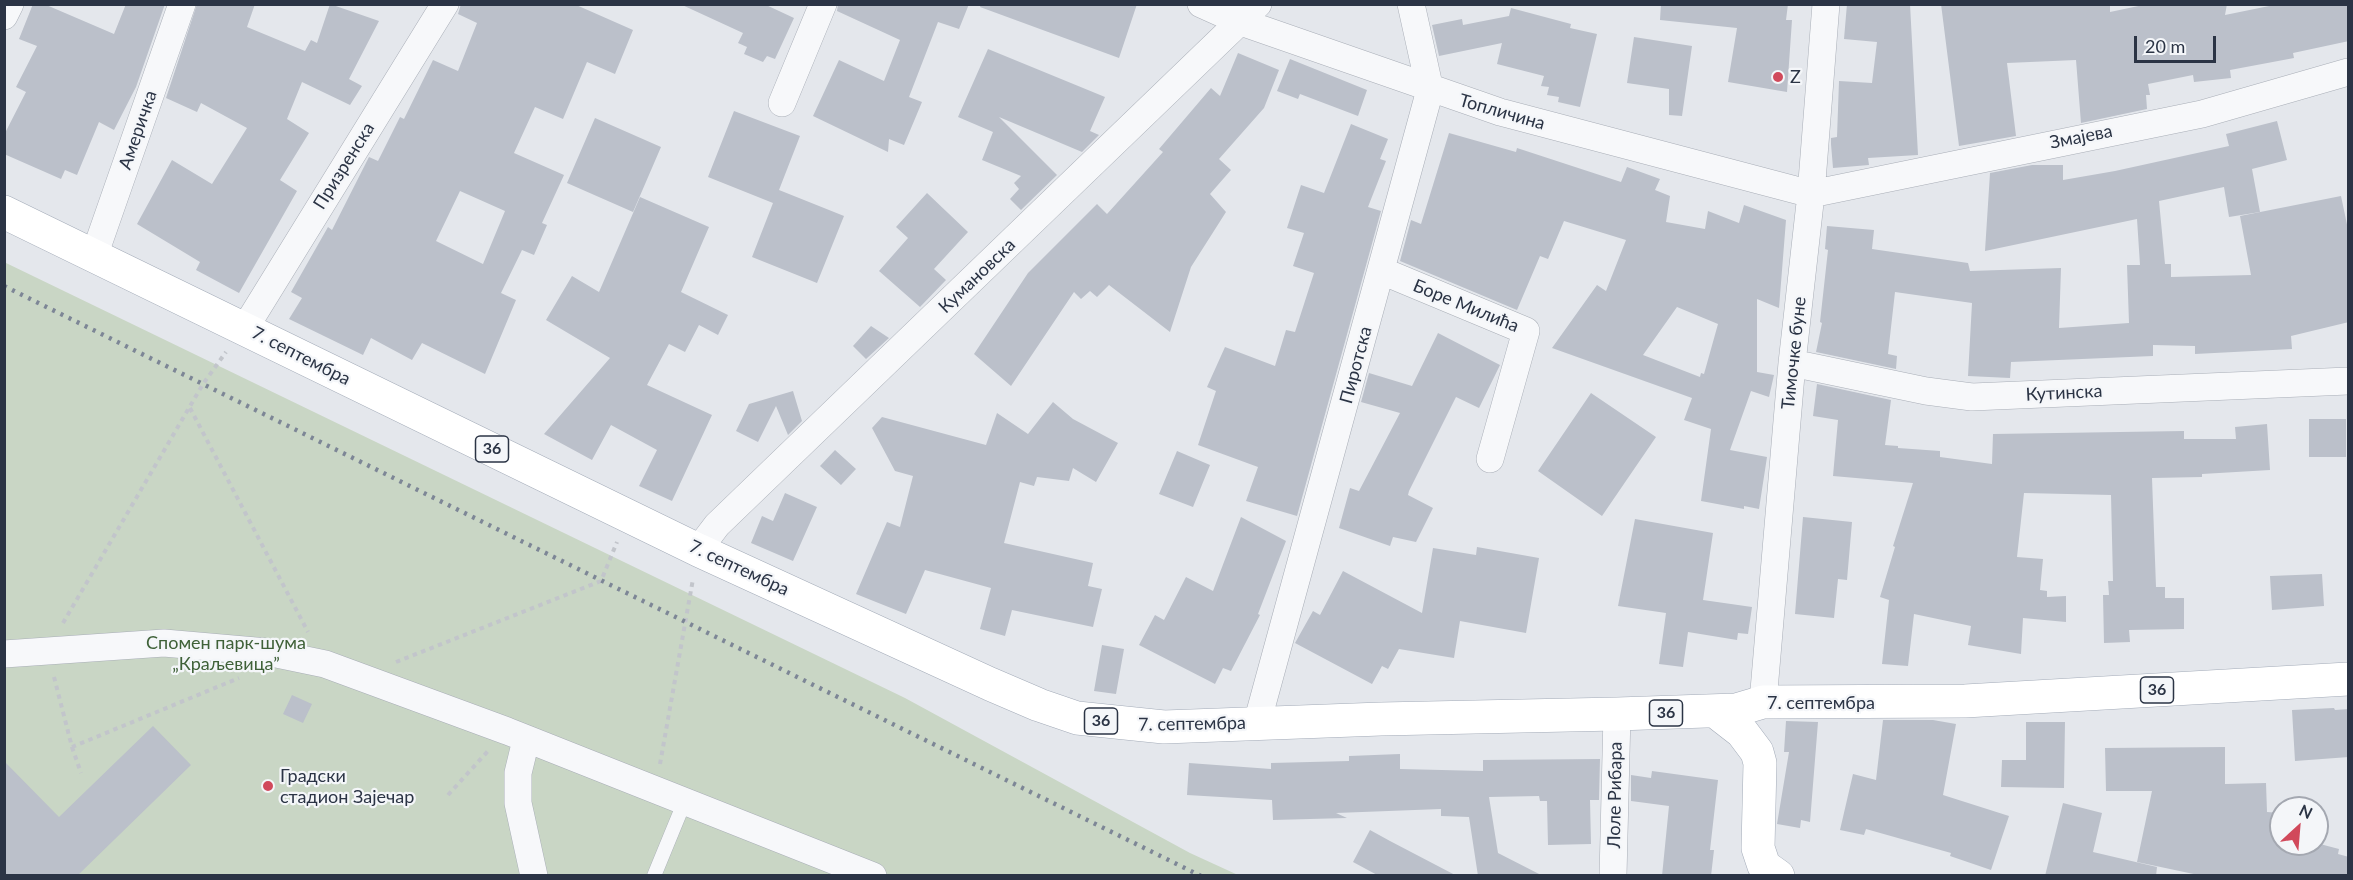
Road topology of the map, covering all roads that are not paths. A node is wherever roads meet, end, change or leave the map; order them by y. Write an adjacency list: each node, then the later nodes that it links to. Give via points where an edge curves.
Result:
1 (10, 4): 9 (street)
2 (182, 4): 15 (street, Америчка)
3 (445, 4): 17 (street, Призренска)
4 (822, 4): 12 (street)
5 (1201, 4): 8 (street, Топличина)
6 (1411, 4): 11 (street, Пиротска)
7 (1826, 4): 13 (street, Тимочке буне)
8 (1250, 13): 11 (street, Топличина); 21 (street, Кумановска, via 717,525)
9 (4, 16)
10 (2349, 72): 13 (street, Змајева, via 2202,114)
11 (1430, 90): 13 (street, Топличина); 16 (street, Пиротска)
12 (782, 103)
13 (1811, 194): 18 (street, Тимочке буне)
14 (4, 212): 15 (main road, 7. септембра / 36)
15 (94, 256): 17 (main road, 7. септембра / 36)
16 (1382, 272): 20 (street, Боре Милића, via 1526,331); 27 (street, Пиротска)
17 (245, 328): 21 (main road, 7. септембра / 36)
18 (1792, 363): 19 (street, Кутинска, via 1972,397); 24 (street, Тимочке буне)
19 (2345, 379)
20 (1490, 459)
21 (698, 550): 27 (main road, 7. септембра / 36, via 990,684 1077,718 1164,727)
22 (4, 654): 28 (street, via 176,644 267,652 325,664)
23 (2349, 679): 24 (main road, 7. септембра / 36, via 1965,701)
24 (1763, 702): 25 (main road, 7. септембра / 36)
25 (1715, 711): 26 (main road, 7. септембра / 36); 30 (main road, via 1742,732 1757,752 1757,840)
26 (1617, 714): 27 (main road, 7. септембра / 36); 34 (street, Лоле Рибара)
27 (1257, 723)
28 (516, 735): 29 (street); 31 (street, via 518,803)
29 (684, 803): 32 (lane); 33 (street)
30 (1771, 871)
31 (534, 876)
32 (654, 876)
33 (873, 876)
34 (1614, 876)

